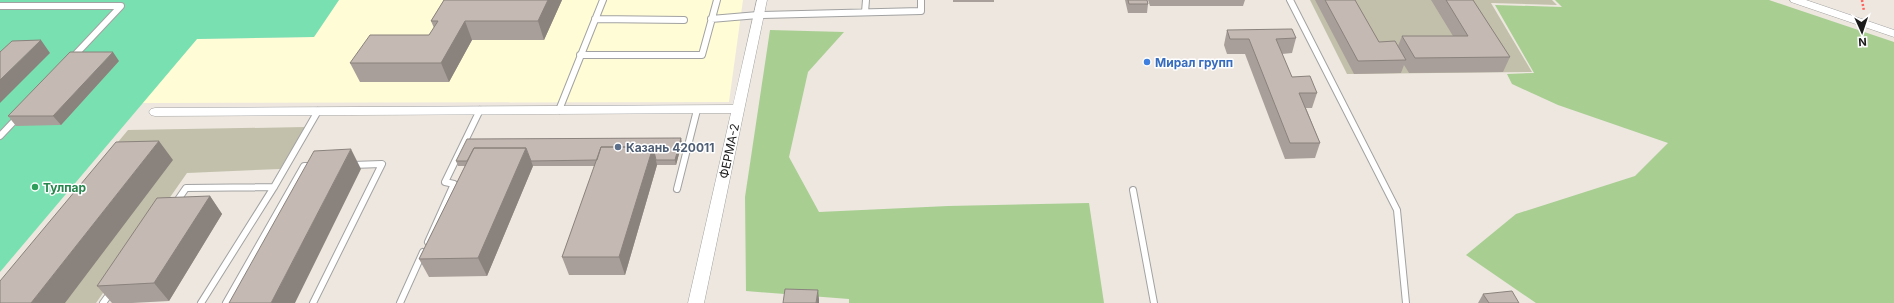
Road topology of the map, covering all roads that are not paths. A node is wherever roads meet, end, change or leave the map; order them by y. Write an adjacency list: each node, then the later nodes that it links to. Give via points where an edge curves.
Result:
1 (603, 0): 12 (lane)
2 (717, 0): 11 (lane)
3 (762, 0): 10 (street, ФЕРМА-2)
4 (866, 0): 9 (lane)
5 (921, 0): 9 (lane, via 921,11)
6 (1290, 0): 39 (lane, via 1397,210)
7 (1795, 0): 14 (street)
8 (0, 6): 16 (lane, via 121,6)
9 (865, 12): 10 (lane)
10 (758, 15): 11 (lane); 20 (street, ФЕРМА-2)
11 (711, 19): 15 (lane, via 702,55)
12 (595, 20): 13 (lane); 15 (lane)
13 (684, 20)
14 (1894, 34)
15 (580, 55): 18 (lane)
16 (69, 62)
17 (480, 110): 18 (street); 21 (street); 36 (lane, via 445,182 454,184)
18 (559, 110): 19 (street)
19 (697, 110): 20 (street); 28 (lane)
20 (738, 110): 37 (street, ФЕРМА-2)
21 (318, 111): 22 (street); 27 (lane)
22 (155, 112)
23 (21, 113): 24 (lane)
24 (0, 136)
25 (343, 165): 35 (lane, via 382,164)
26 (320, 166): 34 (lane, via 304,166)
27 (274, 187): 30 (lane, via 186,188); 33 (lane)
28 (677, 189)
29 (1133, 190): 38 (lane)
30 (172, 208)
31 (117, 284): 32 (lane)
32 (103, 303)
33 (201, 303)
34 (226, 303)
35 (313, 303)
36 (400, 303)
37 (696, 303)
38 (1154, 303)
39 (1406, 303)

